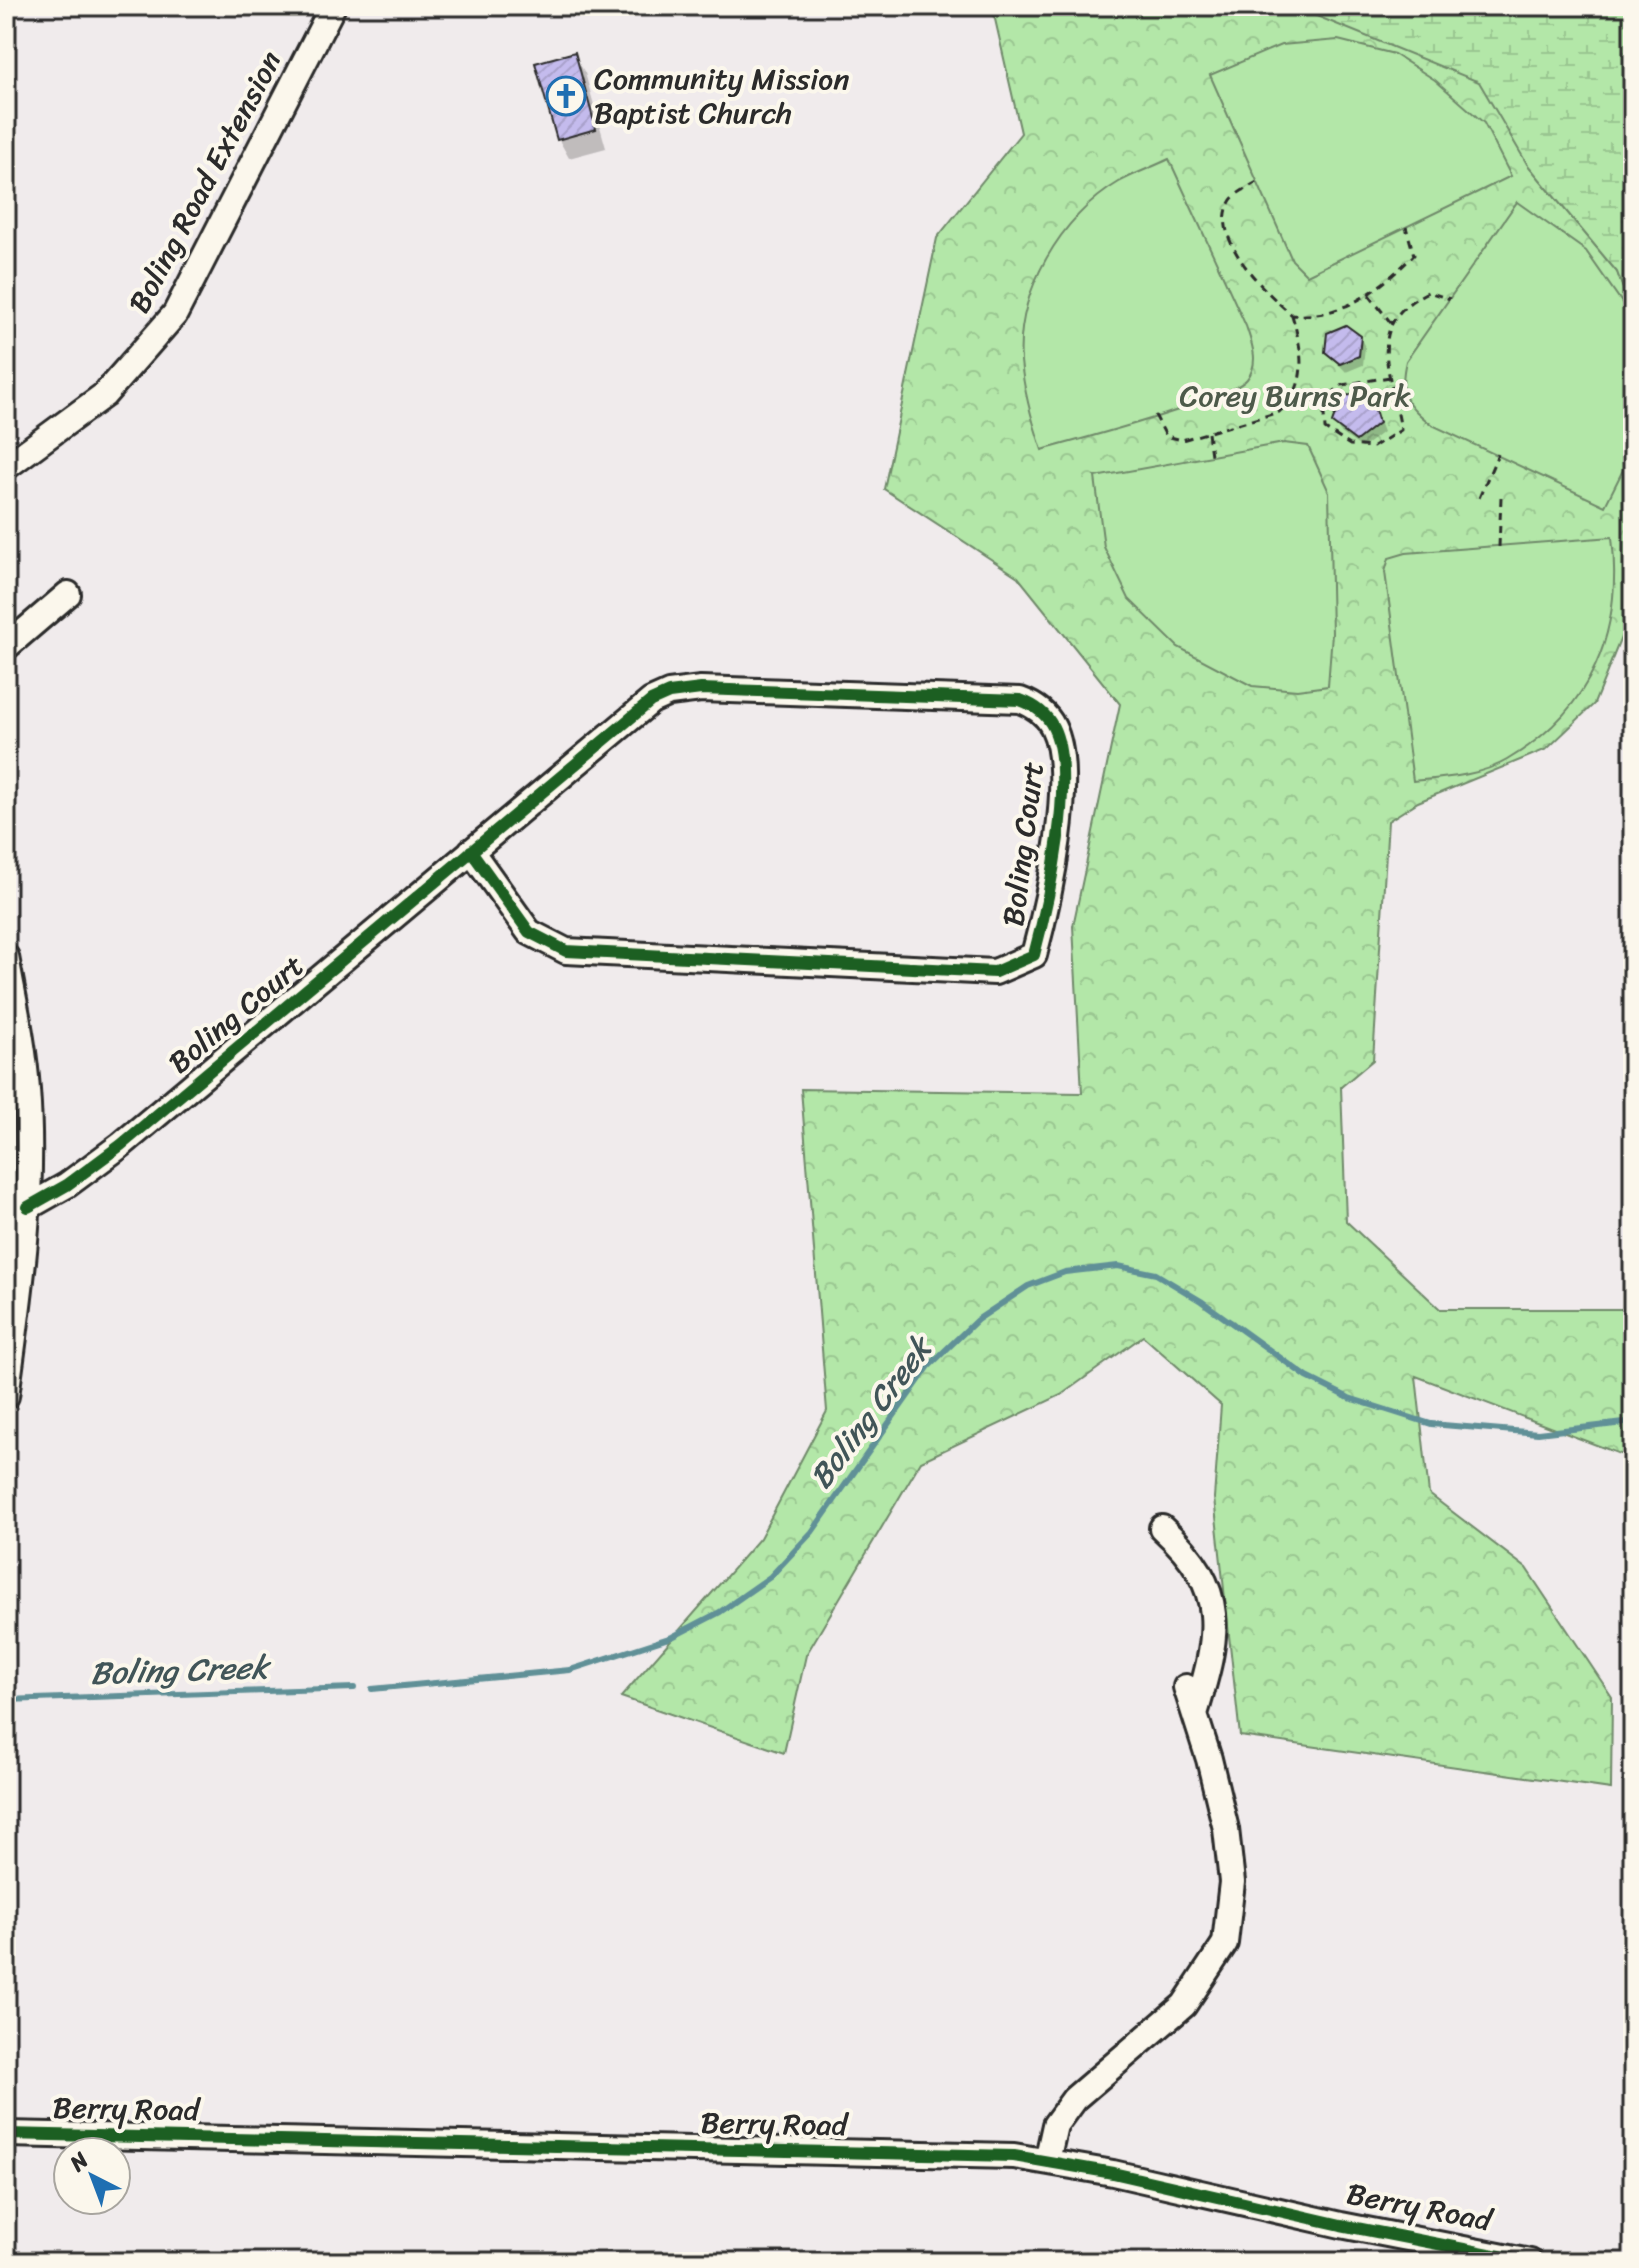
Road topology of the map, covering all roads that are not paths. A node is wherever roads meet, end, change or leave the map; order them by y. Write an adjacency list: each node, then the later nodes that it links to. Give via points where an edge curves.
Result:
1 (333, 6): 2 (street, Boling Road Extension, via 175,314 104,395)
2 (6, 467)
3 (68, 594): 4 (street)
4 (6, 647)
5 (471, 851): 5 (street, Boling Court, via 529,932 566,951 995,972 1034,955 1047,906 1061,756 1046,717 1020,700 688,689 635,711); 7 (street, Boling Court, via 121,1145)
6 (6, 957): 7 (street, via 28,1092)
7 (28, 1207): 8 (street)
8 (6, 1396)
9 (1162, 1528): 11 (street, via 1190,1557 1213,1602 1211,1656)
10 (1186, 1687): 11 (street)
11 (1195, 1714): 13 (street, via 1226,1829 1232,1882 1225,1943 1184,2005 1074,2099 1055,2125)
12 (6, 2134): 13 (street, Berry Road, via 971,2153)
13 (1047, 2161): 14 (street, Berry Road)
14 (1462, 2256): 15 (street, Berry Road)
15 (1530, 2262)

